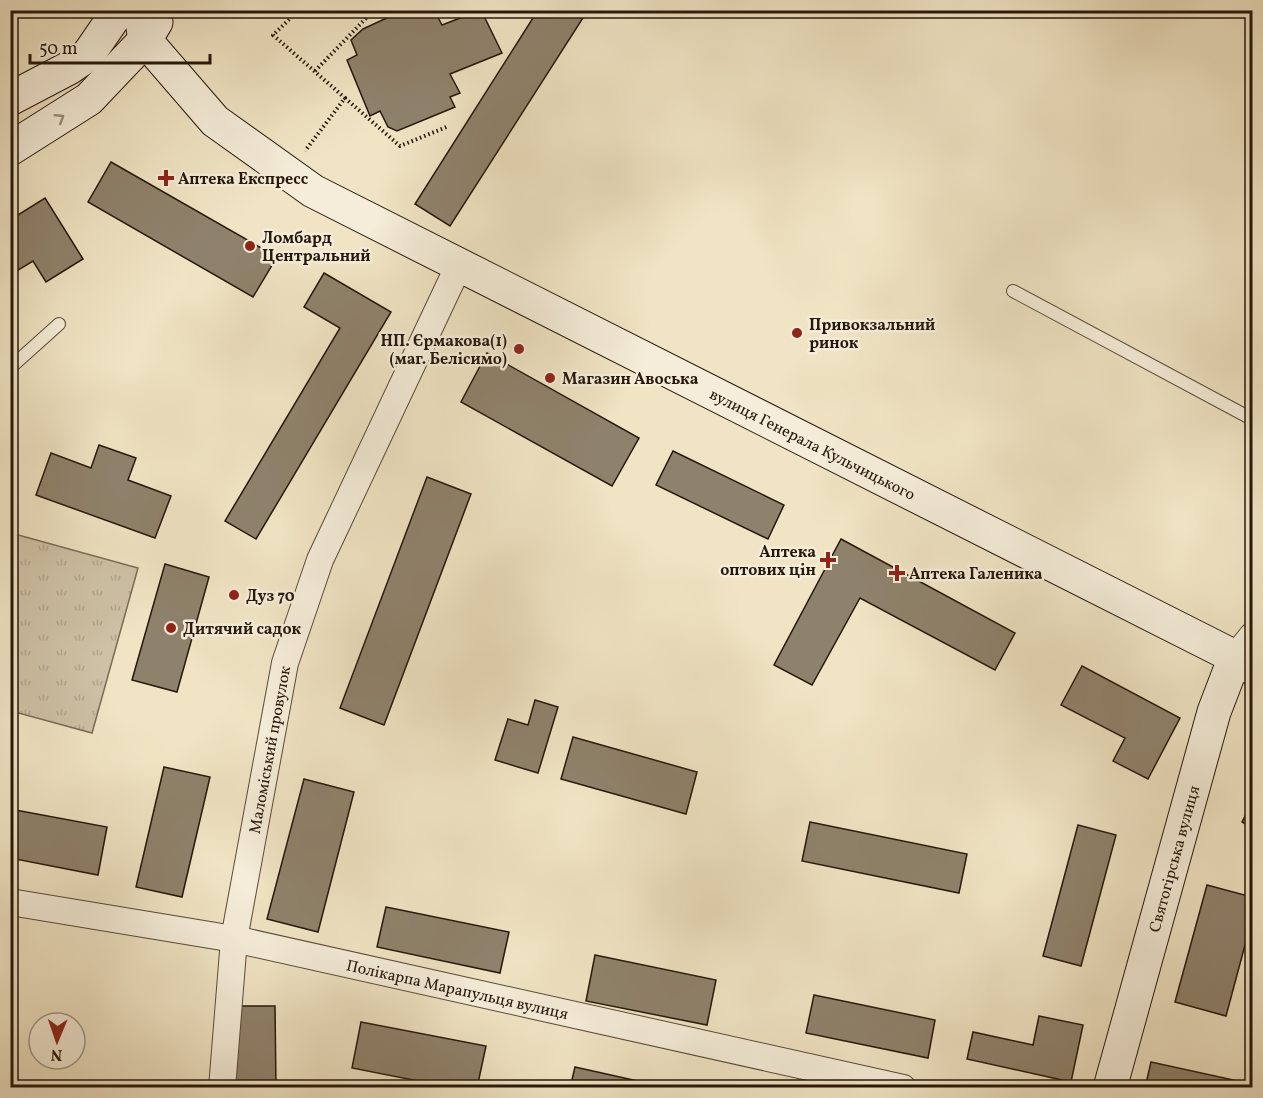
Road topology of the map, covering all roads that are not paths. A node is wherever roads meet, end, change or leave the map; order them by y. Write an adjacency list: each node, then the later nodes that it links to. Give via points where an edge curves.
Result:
1 (119, 10): 4 (street, via 88,55)
2 (164, 10): 3 (street)
3 (143, 25): 5 (street, one-way to 3, via 89,99); 6 (street, вулиця Генерала Кульчицького, via 215,121 313,191)
4 (10, 99)
5 (10, 149)
6 (459, 265): 11 (street, вулиця Генерала Кульчицького); 13 (street, Маломіський провулок, via 320,560 285,663)
7 (1013, 291): 10 (lane)
8 (59, 324): 9 (lane)
9 (10, 368)
10 (1252, 418)
11 (1247, 654): 16 (street, Святогірська вулиця, via 1214,712)
12 (10, 902): 13 (street, Полікарпа Марапульця вулиця)
13 (234, 939): 14 (street, Маломіський провулок); 15 (street, Полікарпа Марапульця вулиця)
14 (222, 1088)
15 (903, 1088)
16 (1110, 1088)

